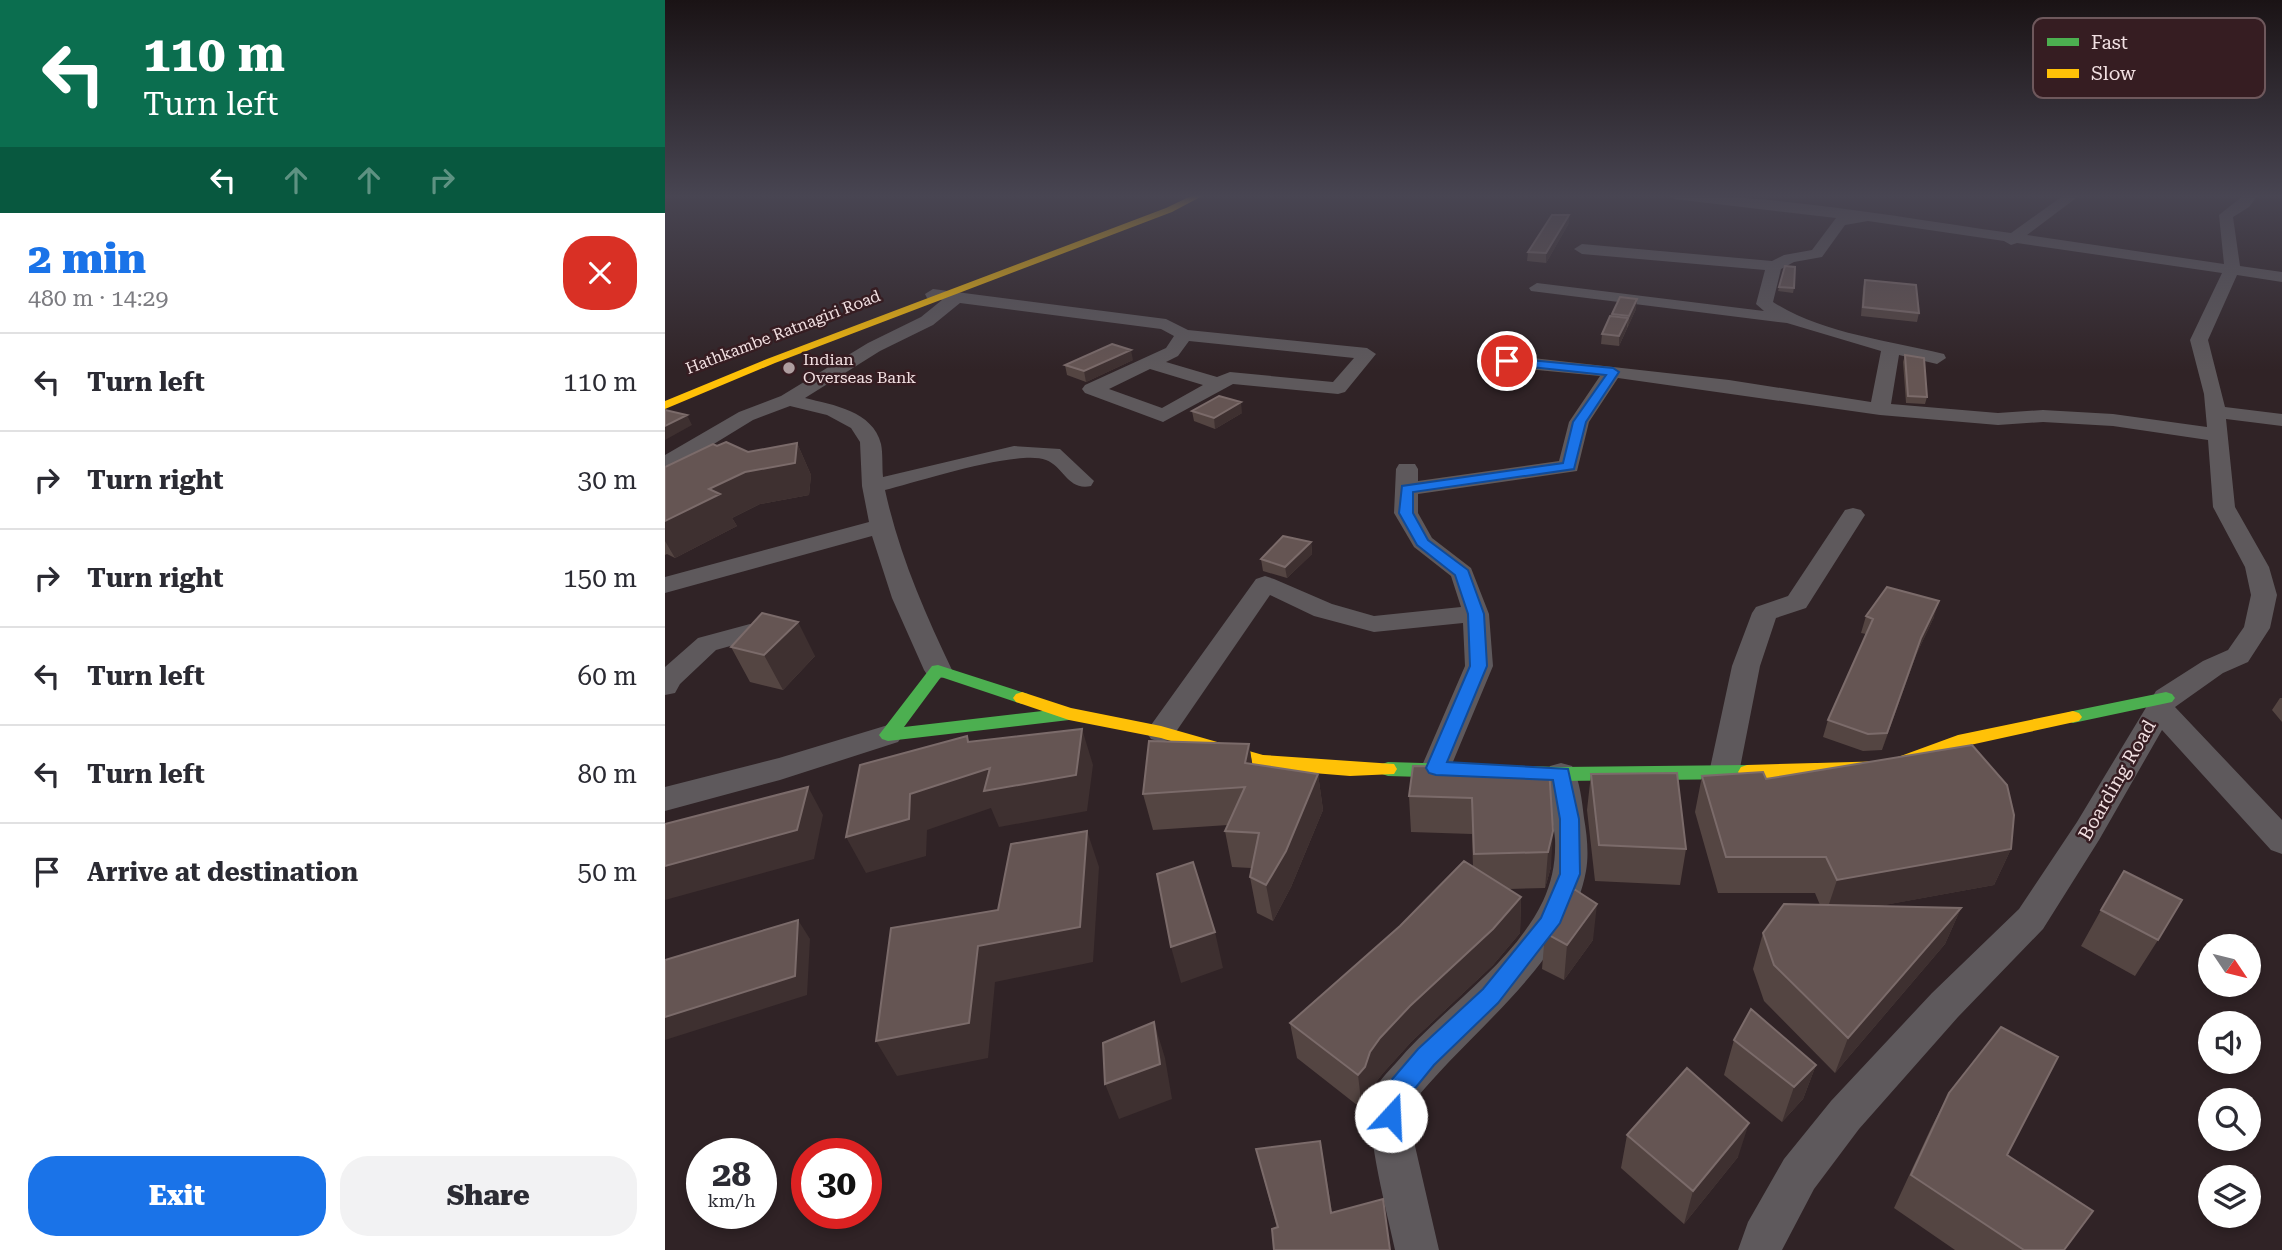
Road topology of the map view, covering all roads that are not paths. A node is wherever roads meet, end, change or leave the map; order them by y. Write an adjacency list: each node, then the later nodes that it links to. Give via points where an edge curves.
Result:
1 (1048, 253): 11 (main road, Hathkambe Ratnagiri Road)
2 (1055, 253): 11 (main road)
3 (1628, 253): 7 (street)
4 (1817, 253): 7 (street, via 1790,258)
5 (2116, 253): 8 (street)
6 (2230, 253): 8 (street)
7 (1774, 267): 12 (street, via 1764,304)
8 (2232, 268): 9 (street); 25 (street, Boarding Road, via 2199,340)
9 (2282, 277)
10 (1537, 288): 12 (street)
11 (945, 295): 13 (street, via 1165,324); 20 (main road, Hathkambe Ratnagiri Road); 21 (street, via 927,321 874,347); 22 (main road)
12 (1795, 320): 14 (street)
13 (1184, 335): 17 (street, via 1172,352); 19 (street, via 1367,355 1339,388 1230,379)
14 (1891, 347): 15 (street); 23 (street)
15 (1937, 358)
16 (1507, 361): 18 (street)
17 (1149, 363): 19 (street); 19 (street, via 1092,389 1163,416)
18 (1613, 372): 23 (street); 33 (street, via 1580,422 1569,466 1407,479 1406,513 1422,542 1462,573)
19 (1220, 384)
20 (665, 396)
21 (788, 400): 26 (street, via 746,416); 28 (street, via 834,411 859,424 870,442)
22 (665, 405)
23 (1880, 410): 25 (street, via 1997,419 2043,416)
24 (2282, 420): 25 (street)
25 (2217, 424): 32 (street, Boarding Road, via 2224,507)
26 (665, 464)
27 (1083, 481): 28 (street, via 1052,454 1014,452)
28 (873, 485): 30 (street)
29 (1853, 515): 42 (street, via 1797,602 1765,613 1746,666)
30 (881, 526): 31 (street); 35 (street, via 905,598)
31 (665, 585)
32 (2273, 599): 37 (street, Boarding Road, via 2238,656 2213,667)
33 (1476, 614): 39 (street, via 1374,624 1323,610 1265,584); 41 (street, via 1479,666)
34 (750, 632): 36 (street, via 707,644)
35 (937, 670): 38 (main road); 40 (main road)
36 (665, 686)
37 (2157, 711): 42 (main road, via 1958,741 1889,768); 45 (street, via 2198,748); 47 (street, Boarding Road, via 2031,919 1945,1004 1845,1115 1798,1174)
38 (1069, 715): 39 (main road); 40 (main road)
39 (1161, 732): 41 (main road, via 1263,762 1350,769)
40 (888, 735): 44 (street)
41 (1436, 768): 43 (main road)
42 (1724, 773): 43 (main road)
43 (1561, 774): 46 (street, via 1569,819 1570,874 1549,923 1490,996 1426,1057 1391,1100 1392,1133)
44 (665, 799)
45 (2282, 841)
46 (1416, 1250)
47 (1760, 1250)

